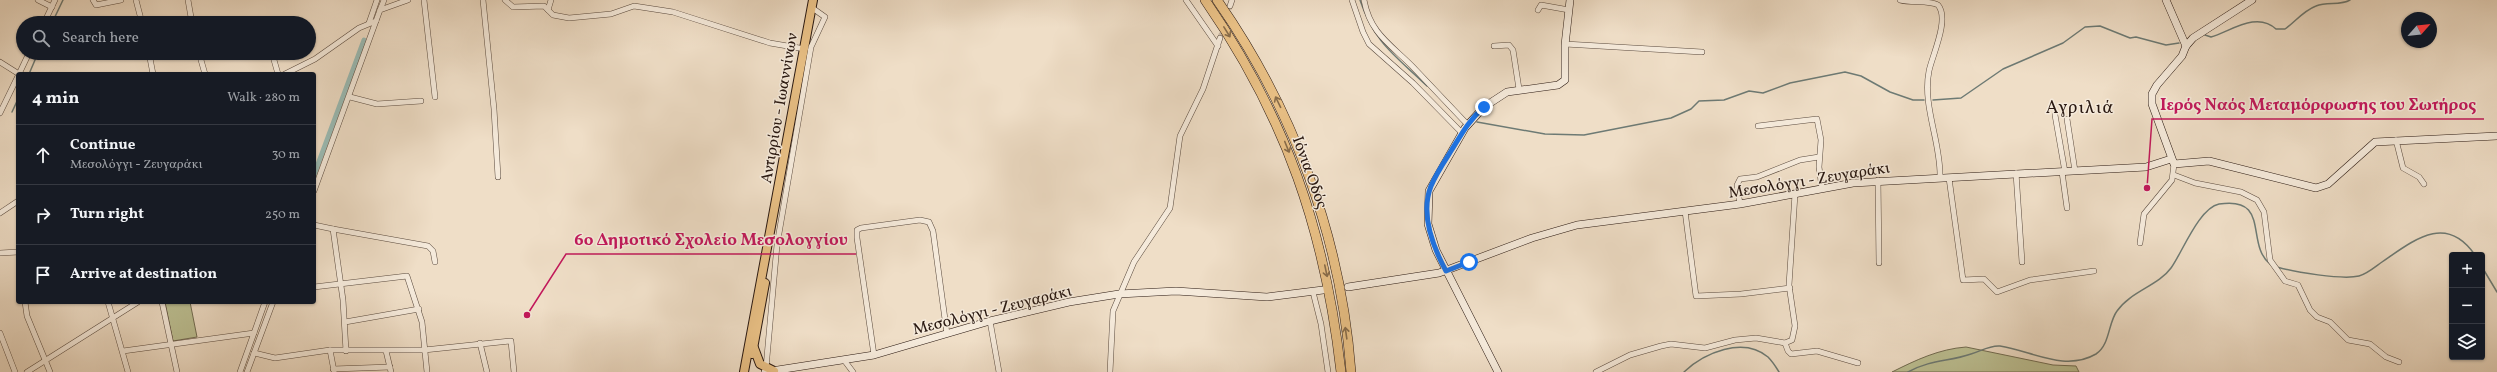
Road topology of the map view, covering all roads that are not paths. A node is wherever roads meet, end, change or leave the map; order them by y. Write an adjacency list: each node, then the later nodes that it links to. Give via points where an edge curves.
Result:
1 (38, 0): 28 (street)
2 (55, 0): 28 (street)
3 (93, 0): 4 (street, via 96,5)
4 (121, 0)
5 (136, 0): 34 (street)
6 (188, 0): 35 (street)
7 (377, 0): 37 (street)
8 (384, 0): 29 (street)
9 (408, 0): 29 (street)
10 (424, 0): 62 (street)
11 (483, 0): 78 (street)
12 (505, 0): 30 (street, via 511,7 540,6)
13 (551, 0): 30 (street)
14 (632, 0): 26 (street)
15 (1186, 0): 40 (street)
16 (1205, 0): 160 (highway, Ιόνια Οδός, one-way to 160, via 1254,77 1276,120 1300,179 1326,272)
17 (1217, 0): 161 (highway, Ιόνια Οδός, one-way to 17, via 1334,264 1318,201 1305,164 1265,77)
18 (1232, 0): 27 (street)
19 (1352, 0): 69 (street, via 1369,44 1413,83)
20 (1364, 0): 67 (street, via 1381,39 1408,62)
21 (1570, 0): 32 (main road)
22 (1900, 0): 79 (street, via 1932,1 1938,5 1941,12 1939,39 1928,82 1940,159)
23 (2166, 0): 42 (main road)
24 (2252, 0): 42 (main road, via 2197,35)
25 (812, 3): 43 (street, via 826,17); 44 (main road, Αντιρρίου - Ιωαννίνων)
26 (634, 6): 30 (street, via 611,14 573,18 556,16); 44 (street, via 683,15 753,38)
27 (1230, 6)
28 (52, 7): 33 (street)
29 (380, 10): 36 (street)
30 (548, 10)
31 (1538, 10): 32 (street, via 1543,5)
32 (1569, 10): 39 (main road)
33 (48, 16)
34 (140, 16)
35 (191, 16)
36 (376, 21): 37 (street); 61 (street)
37 (369, 23): 46 (street, via 347,35)
38 (1220, 38): 40 (street)
39 (1565, 44): 45 (street); 60 (main road, via 1566,75 1563,83)
40 (1218, 46): 108 (street, via 1203,89 1180,136 1170,208 1142,249)
41 (1494, 46): 60 (street, via 1509,45 1513,50)
42 (2186, 46): 73 (main road, via 2182,56 2152,94 2152,104)
43 (811, 47): 44 (street); 141 (street, via 777,245)
44 (803, 50): 91 (main road, Αντιρρίου - Ιωαννίνων)
45 (1702, 52)
46 (316, 58)
47 (26, 60): 53 (street)
48 (150, 60): 54 (street)
49 (201, 60): 55 (street)
50 (274, 60): 56 (street)
51 (313, 60): 57 (street)
52 (0, 62): 58 (street)
53 (20, 72)
54 (153, 72)
55 (204, 72)
56 (277, 72)
57 (288, 72)
58 (16, 73)
59 (16, 81): 64 (street)
60 (1519, 89): 67 (main road, via 1495,98)
61 (350, 97): 63 (street, via 377,104); 83 (street)
62 (435, 97)
63 (421, 101)
64 (0, 113)
65 (2055, 115): 75 (street)
66 (2067, 119): 74 (street)
67 (1467, 124): 69 (main road)
68 (1758, 126): 72 (street, via 1817,119 1821,140)
69 (1462, 133): 100 (main road, via 1431,186 1428,199 1430,231)
70 (2497, 136): 71 (main road, Μεσολόγγι - Ζευγαράκι)
71 (2396, 140): 73 (main road, Μεσολόγγι - Ζευγαράκι, via 2369,145 2328,184 2316,188 2213,162); 82 (street, via 2403,168 2419,177)
72 (1819, 157): 84 (street); 87 (street, via 1800,160 1757,177 1740,179 1737,185)
73 (2172, 162): 74 (main road, Μεσολόγγι - Ζευγαράκι, via 2146,167); 77 (street)
74 (2076, 171): 75 (main road, Μεσολόγγι - Ζευγαράκι)
75 (2063, 172): 76 (main road, Μεσολόγγι - Ζευγαράκι); 88 (street)
76 (2016, 173): 80 (main road, Μεσολόγγι - Ζευγαράκι); 98 (street)
77 (2174, 175): 94 (street, via 2144,214); 136 (street, via 2195,183 2240,192 2257,200 2264,212 2270,260 2285,281 2298,285 2314,315 2330,322 2348,340 2370,344 2386,357)
78 (498, 177)
79 (1940, 177): 80 (main road, Μεσολόγγι - Ζευγαράκι); 81 (main road, Μεσολόγγι - Ζευγαράκι)
80 (1949, 178): 101 (street, via 1963,280 1984,279 1997,292 2030,280)
81 (1878, 180): 84 (main road, Μεσολόγγι - Ζευγαράκι); 99 (street)
82 (2424, 184)
83 (316, 186)
84 (1822, 188): 85 (main road, Μεσολόγγι - Ζευγαράκι)
85 (1795, 194): 87 (main road, Μεσολόγγι - Ζευγαράκι); 105 (street)
86 (16, 202): 90 (street)
87 (1740, 204): 89 (main road, Μεσολόγγι - Ζευγαράκι)
88 (2067, 208)
89 (1685, 211): 100 (main road, Μεσολόγγι - Ζευγαράκι, via 1555,230); 105 (street, via 1696,296)
90 (0, 213)
91 (773, 221): 125 (main road, Αντιρρίου - Ιωαννίνων); 132 (main road, Αντιρρίου - Ιωαννίνων)
92 (316, 225): 93 (street)
93 (333, 229): 97 (street, via 428,246 433,251); 102 (street)
94 (2140, 243)
95 (16, 252): 96 (street)
96 (0, 253)
97 (435, 262)
98 (2022, 262)
99 (1879, 263)
100 (1446, 271): 104 (main road, Μεσολόγγι - Ζευγαράκι, via 1422,278); 162 (main road)
101 (2094, 271)
102 (341, 285): 103 (street); 115 (street, via 405,275 408,277); 118 (street)
103 (316, 287)
104 (1348, 287)
105 (1790, 288): 123 (street, via 1794,336)
106 (1323, 290): 107 (main road, Μεσολόγγι - Ζευγαράκι)
107 (1313, 292): 108 (main road, Μεσολόγγι - Ζευγαράκι, via 1261,297 1176,291); 159 (street)
108 (1119, 294): 117 (main road, Μεσολόγγι - Ζευγαράκι); 158 (street, via 1112,316)
109 (25, 304): 134 (street, via 27,316)
110 (109, 304): 116 (street)
111 (135, 304): 116 (street)
112 (162, 304): 124 (street)
113 (264, 304): 120 (street)
114 (272, 304): 131 (street)
115 (419, 309): 118 (street); 127 (street)
116 (114, 317): 128 (street); 134 (street)
117 (990, 321): 121 (main road, Μεσολόγγι - Ζευγαράκι); 157 (street)
118 (345, 322): 129 (street)
119 (0, 333): 142 (street)
120 (254, 333): 124 (street); 147 (street)
121 (947, 334): 133 (main road, Μεσολόγγι - Ζευγαράκι); 133 (street, via 933,231 929,222 920,220 861,228 857,230 857,238)
122 (480, 342): 127 (street); 150 (street); 151 (street, via 511,341)
123 (1785, 342): 137 (street, via 1791,354 1817,352); 163 (street, via 1756,338 1724,341 1705,348 1671,344 1630,355)
124 (172, 344): 128 (street); 146 (street)
125 (754, 346): 141 (main road, via 758,360); 154 (main road, Αντιρρίου - Ιωαννίνων)
126 (330, 350): 129 (street); 131 (street, via 275,358); 139 (street)
127 (424, 350): 130 (street); 149 (street)
128 (123, 351): 145 (street)
129 (346, 351): 130 (street)
130 (386, 351): 140 (street)
131 (254, 353): 148 (street)
132 (747, 354): 152 (main road); 153 (main road, Αντιρρίου - Ιωαννίνων)
133 (874, 354): 135 (main road, Μεσολόγγι - Ζευγαράκι)
134 (46, 359): 143 (street); 144 (street)
135 (844, 360): 138 (main road, Μεσολόγγι - Ζευγαράκι); 156 (street)
136 (2399, 362)
137 (1858, 363)
138 (794, 368): 141 (main road, Μεσολόγγι - Ζευγαράκι); 155 (main road)
139 (334, 370): 140 (street)
140 (390, 370)
141 (768, 370)
142 (15, 372)
143 (27, 372)
144 (50, 372)
145 (128, 372)
146 (177, 372)
147 (240, 372)
148 (247, 372)
149 (427, 372)
150 (487, 372)
151 (514, 372)
152 (736, 372)
153 (744, 372)
154 (749, 372)
155 (784, 372)
156 (853, 372)
157 (999, 372)
158 (1110, 372)
159 (1328, 372)
160 (1341, 372)
161 (1350, 372)
162 (1498, 372)
163 (1596, 372)

